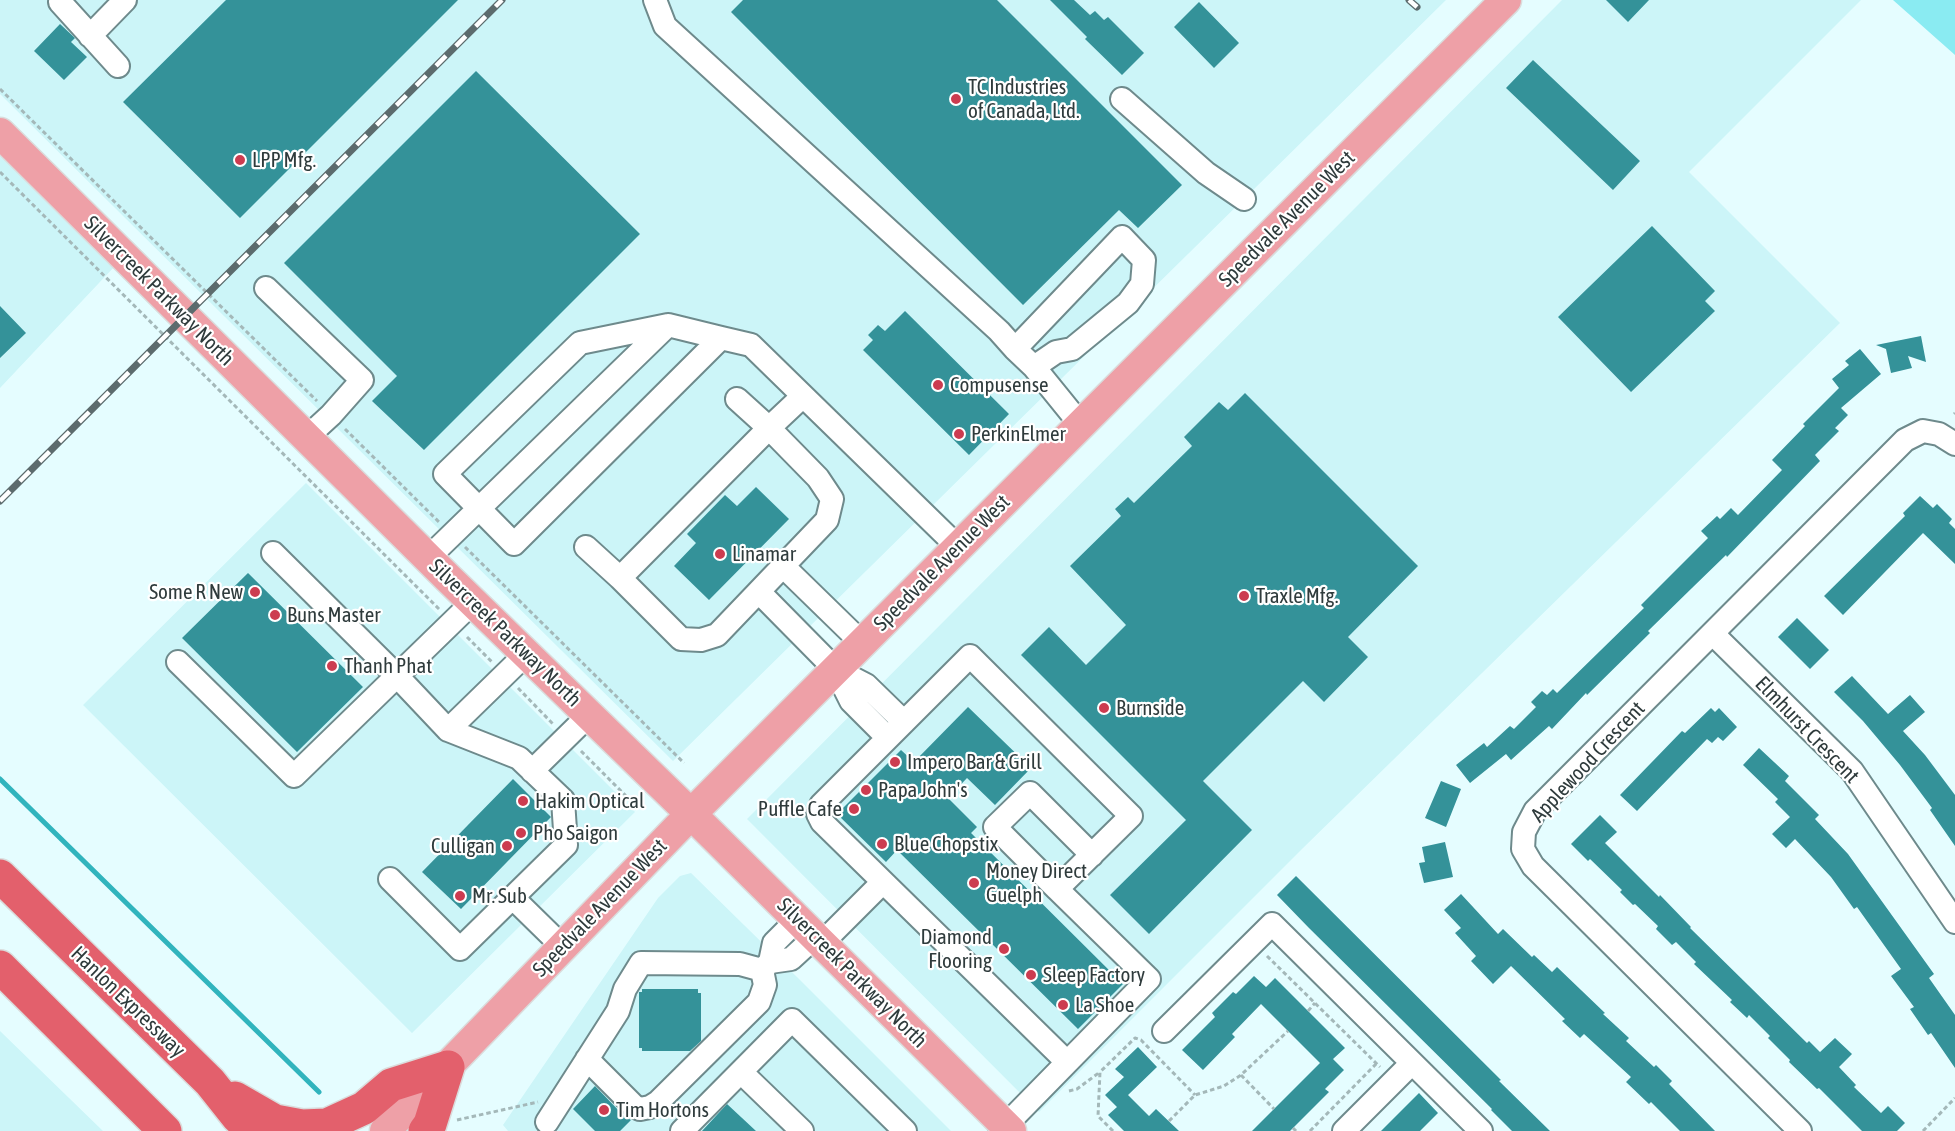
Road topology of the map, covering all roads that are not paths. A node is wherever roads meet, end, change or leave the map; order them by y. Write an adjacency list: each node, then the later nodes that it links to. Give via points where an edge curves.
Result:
1 (63, 0): 5 (street, via 60,2)
2 (125, 0): 5 (street)
3 (655, 0): 13 (street, via 665,26)
4 (1506, 0): 17 (main road, Speedvale Avenue West)
5 (90, 36): 6 (street)
6 (117, 66)
7 (1122, 99): 9 (street, via 1206,173)
8 (0, 133): 19 (main road, Silvercreek Parkway North)
9 (1244, 199)
10 (266, 288): 19 (street, via 362,380)
11 (668, 325): 12 (street); 21 (street); 21 (street, via 580,343 445,474)
12 (722, 338): 15 (street, via 751,345); 21 (street, via 514,544)
13 (1015, 349): 14 (street); 14 (street, via 1122,237 1144,260 1143,284 1128,303 1072,349 1056,352)
14 (1034, 367): 17 (street)
15 (803, 396): 18 (street); 23 (street)
16 (737, 399): 18 (street)
17 (1081, 425): 23 (main road, Speedvale Avenue West)
18 (769, 428): 26 (street, via 818,478 832,499 827,520); 27 (street)
19 (307, 437): 25 (main road, Silvercreek Parkway North)
20 (1955, 444): 30 (street, Applewood Crescent, via 1939,434 1923,431 1905,440)
21 (478, 509): 25 (street)
22 (586, 547): 27 (street)
23 (958, 547): 31 (main road, Speedvale Avenue West)
24 (273, 553): 35 (street)
25 (428, 558): 29 (main road, Silvercreek Parkway North)
26 (784, 567): 28 (street); 31 (street)
27 (620, 578): 28 (street, via 681,639 701,640 717,635)
28 (759, 592): 34 (street)
29 (473, 602): 32 (main road, Silvercreek Parkway North); 35 (street)
30 (1713, 634): 48 (street, Elmhurst Crescent, via 1852,771); 71 (street, Applewood Crescent, via 1535,811 1524,832 1523,849 1533,866)
31 (862, 643): 34 (main road, Speedvale Avenue West)
32 (526, 654): 36 (main road, Silvercreek Parkway North); 38 (street)
33 (178, 662): 35 (street, via 294,776)
34 (835, 669): 37 (street, via 867,685); 39 (street, via 851,701); 41 (main road, Speedvale Avenue West)
35 (397, 676): 38 (street)
36 (589, 715): 40 (street); 41 (main road, Silvercreek Parkway North)
37 (904, 722): 39 (street); 42 (street, via 970,656 1131,816)
38 (448, 730): 40 (street, via 519,758)
39 (888, 738): 45 (street, via 821,805 818,814)
40 (532, 771): 47 (street, via 563,800 566,845)
41 (691, 814): 49 (main road, Silvercreek Parkway North); 50 (main road, Speedvale Avenue West)
42 (1092, 855): 46 (street); 46 (street, via 1030,793 995,827)
43 (0, 876): 59 (highway, Hanlon Expressway)
44 (390, 879): 47 (street, via 460,949)
45 (883, 882): 49 (street); 55 (street)
46 (1057, 889): 55 (street, via 1149,979)
47 (513, 898): 50 (street)
48 (1955, 922)
49 (811, 933): 51 (street, via 774,943); 61 (main road, Silvercreek Parkway North)
50 (562, 946): 57 (main road, Speedvale Avenue West)
51 (766, 966): 54 (street, via 641,963 625,988 618,1011); 54 (street, via 759,1002 650,1107 634,1106)
52 (0, 967): 62 (highway)
53 (1164, 1031): 56 (street, via 1272,924)
54 (587, 1059): 60 (street)
55 (1067, 1062): 61 (street)
56 (1412, 1063): 69 (street); 70 (street)
57 (448, 1067): 59 (highway, via 391,1085 364,1108 327,1125 275,1121); 64 (main road, Speedvale Avenue West); 65 (highway)
58 (741, 1072): 66 (street); 67 (street); 68 (street, via 792,1020)
59 (210, 1082): 63 (highway, Hanlon Expressway)
60 (550, 1117)
61 (1005, 1129)
62 (165, 1131)
63 (252, 1131)
64 (385, 1131)
65 (425, 1131)
66 (682, 1131)
67 (802, 1131)
68 (905, 1131)
69 (1344, 1131)
70 (1480, 1131)
71 (1800, 1131)

